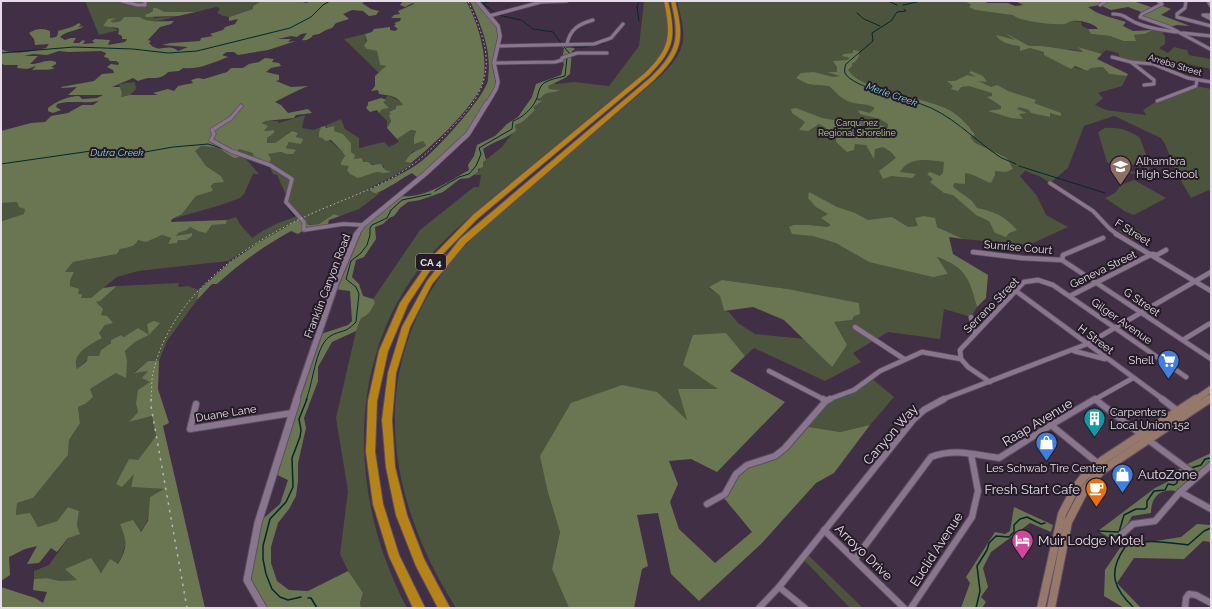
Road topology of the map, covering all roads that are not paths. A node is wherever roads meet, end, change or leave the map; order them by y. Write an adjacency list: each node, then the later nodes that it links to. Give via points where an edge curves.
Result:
1 (122, 1): 2 (street, via 137,6 144,5)
2 (145, 1)
3 (477, 1): 15 (street, Franklin Canyon Road)
4 (567, 1): 15 (street, via 541,2)
5 (666, 1): 90 (highway, CA 4, via 672,33 668,48 660,61 450,241 414,286 390,333 380,363 372,404 372,468 379,509 388,540)
6 (673, 1): 91 (highway, CA 4, via 679,37 674,52 665,66 463,241 432,279 416,305 404,333 393,371 388,405 390,468 411,543)
7 (1106, 1): 11 (street)
8 (1158, 1): 20 (street, via 1162,4 1140,17)
9 (1186, 1): 19 (street, via 1185,8 1177,17)
10 (1208, 1): 12 (street)
11 (1100, 5)
12 (1211, 6)
13 (1113, 14): 20 (street, via 1122,14 1127,19 1148,27)
14 (1211, 15): 16 (street, via 1203,15)
15 (492, 16): 24 (street, Franklin Canyon Road, via 500,36)
16 (1211, 18)
17 (593, 20): 23 (street, via 577,26 568,35)
18 (623, 24): 23 (street, via 611,38 600,42)
19 (1211, 26)
20 (1174, 31): 21 (street)
21 (1181, 33): 22 (street); 25 (street)
22 (1211, 36)
23 (567, 44): 24 (street)
24 (497, 46): 29 (street, Franklin Canyon Road)
25 (1210, 49)
26 (607, 52): 29 (street, via 572,54 555,62)
27 (1112, 57): 28 (street)
28 (1131, 62): 30 (street, Arreba Street, via 1153,64); 32 (street, Arreba Street, via 1154,80 1152,85)
29 (494, 63): 36 (street, Franklin Canyon Road, via 498,82 496,89 468,134)
30 (1197, 80): 31 (street, Arreba Street); 33 (street, via 1196,86)
31 (1211, 82)
32 (1144, 85)
33 (1157, 101)
34 (241, 106): 36 (street, via 232,119 218,124 212,130 214,134 211,140 268,164 292,179 286,202 304,222 304,230 343,224)
35 (1050, 183): 40 (street, F Street, via 1059,192 1092,210 1113,232)
36 (364, 225): 71 (street, Franklin Canyon Road, via 354,238 338,279)
37 (1103, 238): 41 (street, via 1063,255)
38 (1166, 250): 40 (street, Geneva Street, via 1156,255)
39 (973, 252): 41 (street, Sunrise Court)
40 (1152, 254): 43 (street, F Street); 45 (street, Geneva Street)
41 (1062, 260): 45 (street, G Street)
42 (1211, 272): 43 (street, Canyon Way)
43 (1194, 281): 46 (street, F Street); 49 (street, Canyon Way)
44 (1047, 282): 47 (street, Serrano Street, via 1024,282); 48 (street, Gilger Avenue)
45 (1097, 283): 48 (street, Geneva Street); 49 (street, G Street)
46 (1211, 291)
47 (1016, 292): 54 (street, Serrano Street); 56 (street, H Street)
48 (1070, 296): 53 (street, Gilger Avenue)
49 (1141, 312): 53 (street, Canyon Way); 55 (street, G Street)
50 (971, 317): 54 (street)
51 (1209, 324): 55 (street)
52 (856, 328): 58 (street)
53 (1116, 328): 56 (street, Canyon Way); 63 (street, Gilger Avenue)
54 (975, 333): 59 (street, Serrano Street, via 960,350)
55 (1183, 340): 60 (street, G Street)
56 (1087, 344): 57 (street, Canyon Way); 61 (street, H Street)
57 (1072, 350): 61 (street); 65 (street, Canyon Way)
58 (904, 359): 59 (street, via 922,352 932,352); 69 (street, via 880,371 854,390)
59 (961, 359): 65 (street)
60 (1211, 359)
61 (1109, 360): 64 (street, H Street)
62 (770, 371): 69 (street)
63 (1186, 377)
64 (1133, 378): 68 (street, Raap Avenue); 72 (street, H Street)
65 (990, 382): 84 (street, Canyon Way, via 940,400 924,410 913,420)
66 (1211, 389): 67 (main road)
67 (1208, 399): 72 (main road)
68 (1096, 400): 73 (street, Raap Avenue); 74 (street)
69 (826, 401): 82 (street, via 785,448 775,456 747,465 736,474 726,494)
70 (196, 404): 71 (street, Duane Lane, via 190,429)
71 (292, 413): 89 (street, Franklin Canyon Road, via 258,523 247,580)
72 (1181, 413): 74 (main road); 75 (main road)
73 (1051, 424): 76 (street, Raap Avenue, via 999,458); 77 (street)
74 (1141, 435): 75 (street); 77 (main road)
75 (1149, 440): 79 (main road); 80 (street)
76 (971, 454): 86 (street, Raap Avenue, via 950,451 931,457); 95 (street, Euclid Avenue, via 978,492 972,517)
77 (1097, 463): 79 (street); 96 (main road, via 1079,482 1065,505)
78 (1211, 465): 80 (street)
79 (1104, 469): 97 (main road, via 1086,489 1070,517)
80 (1197, 476): 81 (street)
81 (1180, 492): 83 (street); 85 (street, via 1155,521 1128,526)
82 (707, 504)
83 (1211, 510)
84 (824, 530): 86 (street, Arroyo Drive); 87 (street, Canyon Way)
85 (1122, 534)
86 (855, 560): 94 (street, Arroyo Drive)
87 (779, 587): 92 (street, Canyon Way); 93 (street)
88 (1211, 603): 98 (street, via 1189,594)
89 (263, 608)
90 (419, 608)
91 (444, 608)
92 (760, 608)
93 (805, 608)
94 (904, 608)
95 (911, 608)
96 (1041, 608)
97 (1051, 608)
98 (1185, 608)

